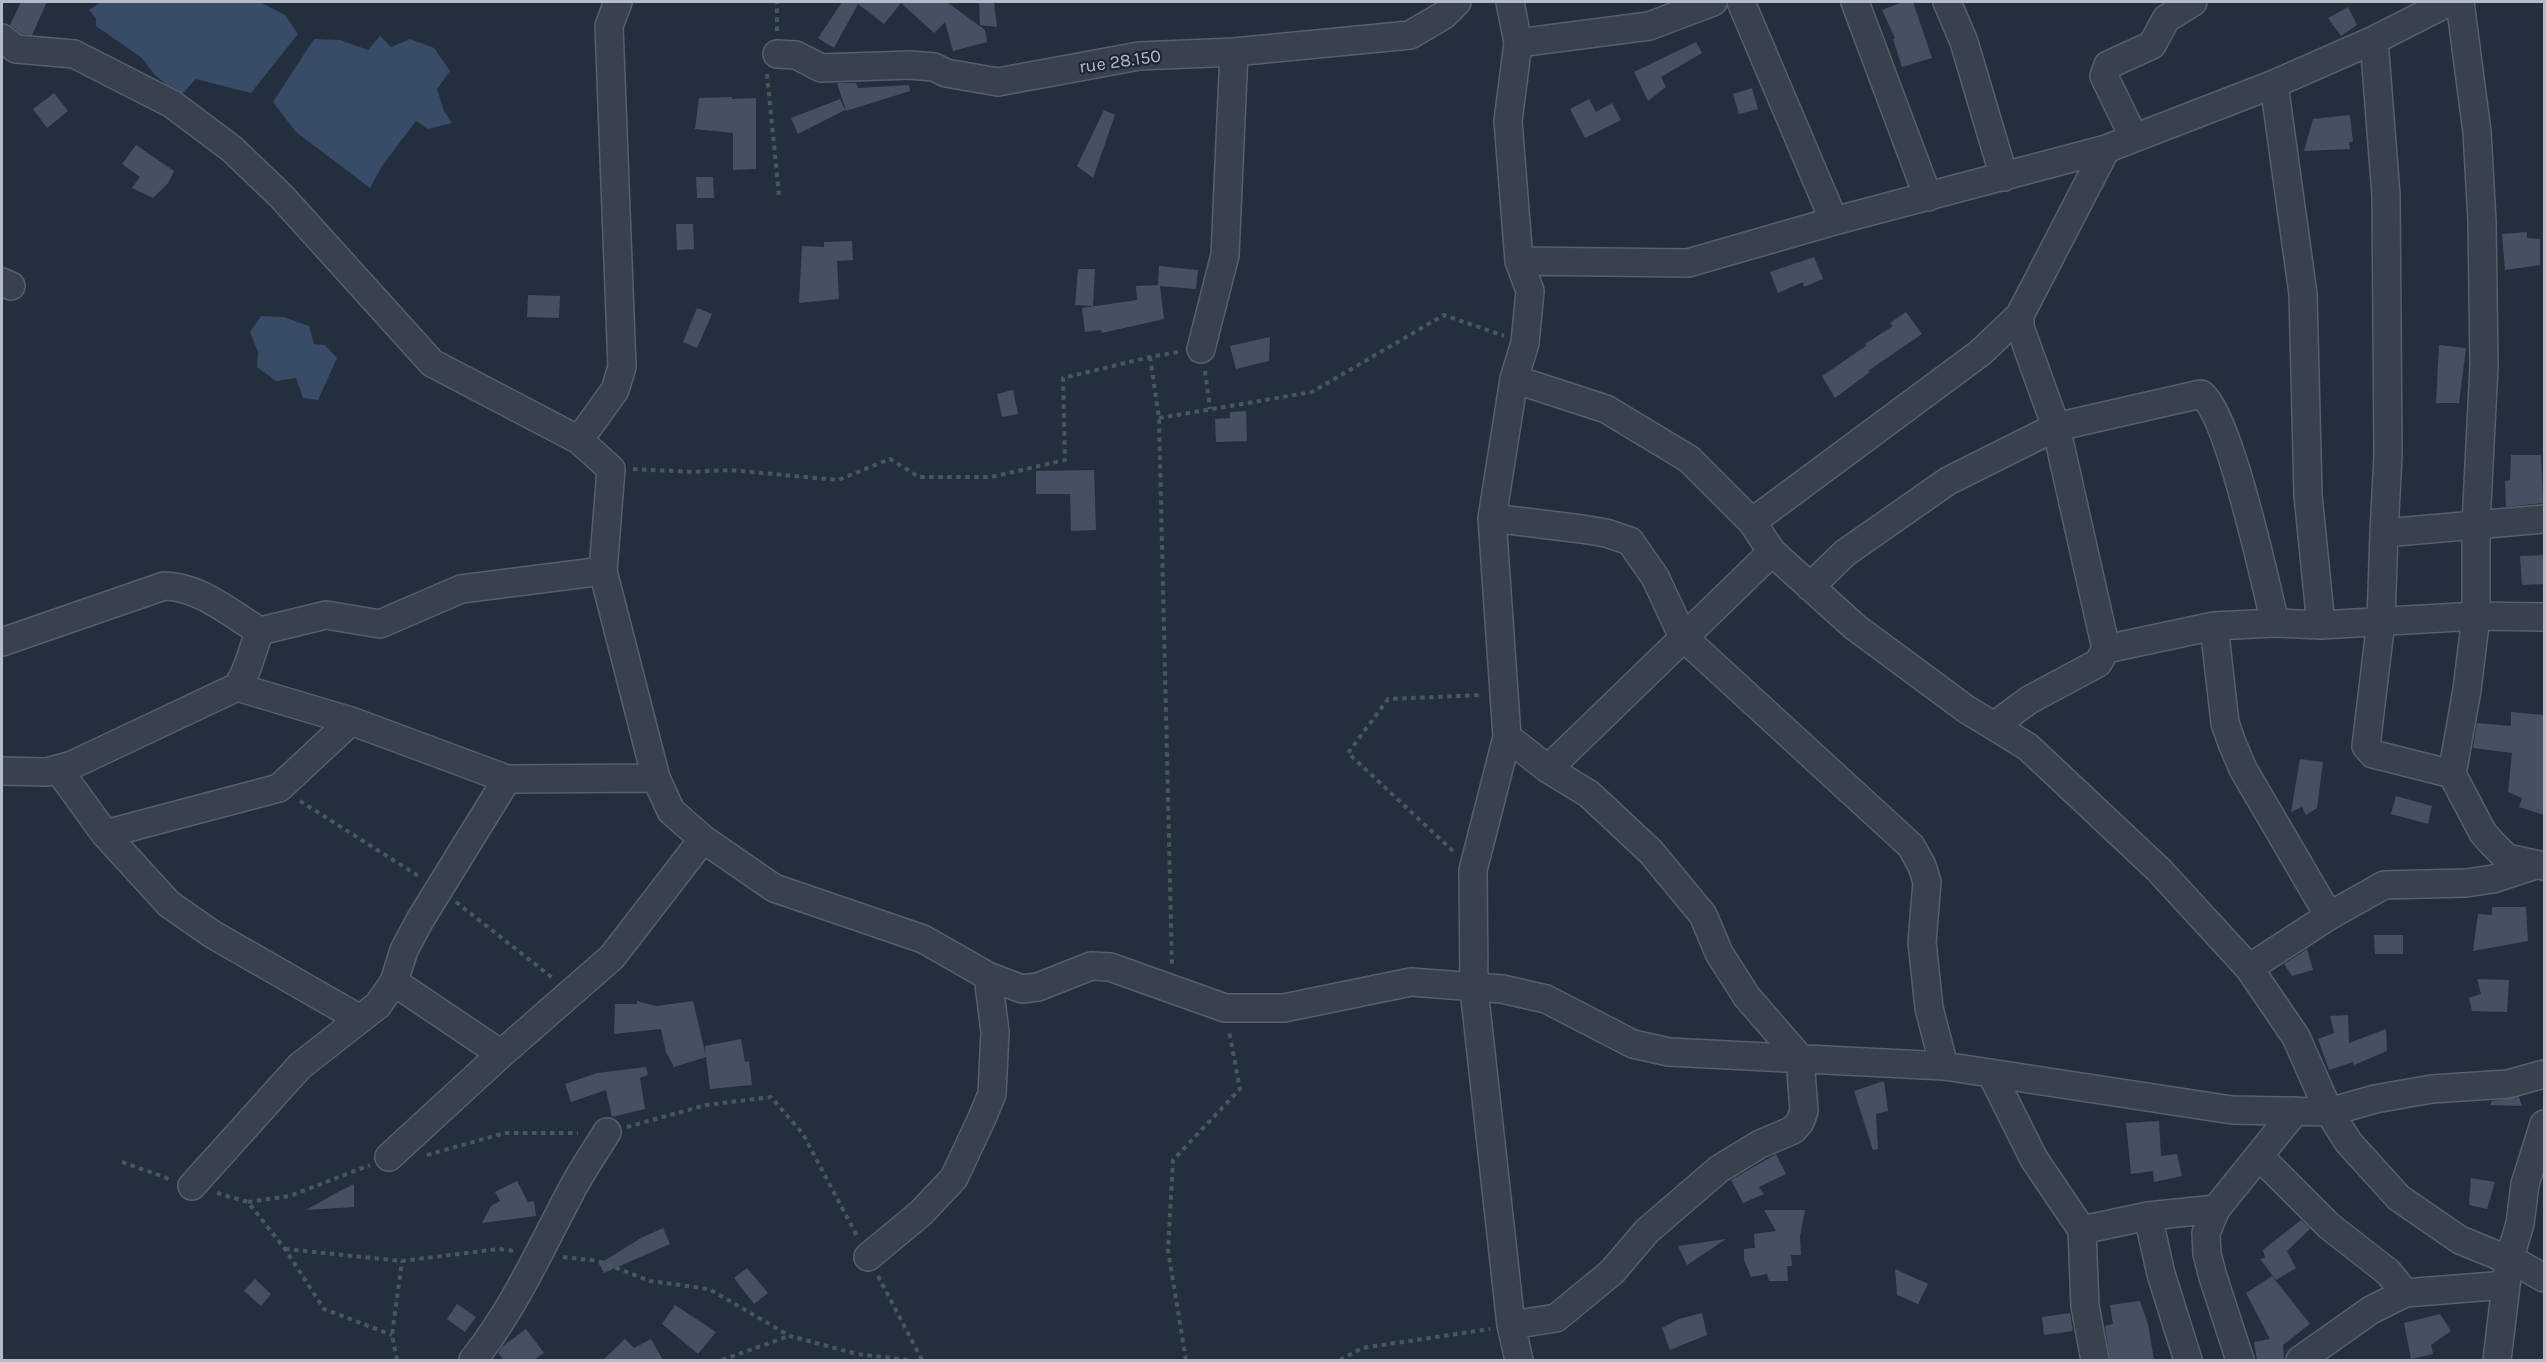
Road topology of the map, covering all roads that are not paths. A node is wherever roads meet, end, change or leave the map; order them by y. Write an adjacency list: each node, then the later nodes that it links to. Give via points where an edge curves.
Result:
1 (618, 2): 27 (street, via 609,26 622,367 615,390)
2 (1457, 2): 14 (street, rue 28.150, via 1444,15 1410,35)
3 (1510, 2): 13 (street)
4 (1713, 2): 13 (street, via 1649,26)
5 (1741, 2): 21 (street)
6 (1855, 2): 20 (street)
7 (1947, 2): 19 (street, via 1964,42)
8 (2193, 2): 17 (street, via 2166,19 2152,45 2105,69 2104,76)
9 (2449, 2): 12 (street)
10 (2460, 2): 31 (street, via 2477,132 2482,220 2484,366)
11 (2, 38): 27 (street, via 16,49 74,54 172,104 232,149 282,197 432,363)
12 (2374, 40): 16 (street); 32 (street, via 2386,195 2388,455)
13 (1518, 43): 22 (street, via 1508,121)
14 (1234, 52): 15 (street, rue 28.150, via 1139,56 998,82 926,67 821,68 796,55); 24 (street, via 1225,255)
15 (777, 54)
16 (2274, 84): 17 (street); 41 (street, via 2303,294 2308,495)
17 (2134, 138): 18 (street)
18 (2106, 149): 19 (street); 23 (street)
19 (2004, 177): 20 (street)
20 (1928, 197): 21 (street)
21 (1834, 221): 22 (street, via 1688,263)
22 (1519, 261): 25 (street, via 1530,291 1526,343)
23 (2019, 315): 26 (street); 30 (street, via 1980,353)
24 (1201, 349)
25 (1514, 379): 28 (street); 30 (street, via 1606,409 1662,442 1689,459)
26 (2056, 427): 35 (street, via 1948,481 1845,553); 39 (street, via 2201,394 2206,398 2235,465); 45 (street)
27 (579, 440): 34 (street, via 611,470)
28 (1492, 518): 43 (street, via 1606,533 1630,542 1655,577); 49 (street)
29 (2544, 519): 31 (street)
30 (1752, 522): 33 (street)
31 (2476, 524): 32 (street); 36 (street)
32 (2384, 533): 38 (street)
33 (1772, 552): 35 (street); 43 (street)
34 (603, 571): 42 (street, via 461,589 380,624 326,615); 54 (street)
35 (1810, 587): 48 (street, via 1915,673)
36 (2476, 616): 37 (street); 38 (street); 53 (street)
37 (2544, 617)
38 (2381, 621): 41 (street); 53 (street, via 2366,746 2373,754)
39 (2276, 623): 40 (street); 41 (street)
40 (2214, 626): 45 (street); 59 (street, via 2225,723 2232,743 2243,769)
41 (2321, 626)
42 (260, 631): 44 (street, via 192,590 164,586); 46 (street, via 248,671)
43 (1683, 638): 51 (street); 67 (street, via 1911,846 1927,882 1922,942 1929,1008)
44 (2, 642)
45 (2106, 649): 48 (street, via 2098,663 2029,700)
46 (237, 687): 47 (street); 50 (street)
47 (351, 721): 55 (street); 56 (street, via 279,788)
48 (1994, 726): 60 (street, via 2028,747 2113,825)
49 (1507, 737): 51 (street); 63 (street, via 1473,870)
50 (58, 769): 52 (street); 56 (street)
51 (1548, 770): 66 (street, via 1588,794 1651,852 1703,915 1719,953 1747,997)
52 (2, 771)
53 (2452, 774): 58 (street, via 2492,843 2507,858)
54 (656, 778): 55 (street); 57 (street, via 671,811)
55 (507, 779): 62 (street, via 420,920 404,950)
56 (105, 834): 64 (street, via 169,904 212,934)
57 (703, 839): 61 (street, via 774,888 923,939); 65 (street, via 612,957)
58 (2541, 865): 59 (street, via 2466,883 2384,885)
59 (2329, 916): 60 (street)
60 (2249, 968): 71 (street, via 2296,1037)
61 (988, 976): 63 (street, via 1022,989 1038,987 1091,966 1110,967 1225,1008 1284,1008 1411,982); 80 (street, via 995,1032 992,1094 982,1118 954,1178 921,1213)
62 (394, 982): 64 (street, via 378,1005); 65 (street)
63 (1474, 988): 66 (street, via 1546,999 1633,1044 1669,1052); 83 (street)
64 (360, 1019): 76 (street, via 300,1066)
65 (501, 1054): 74 (street)
66 (1800, 1058): 67 (street); 83 (street, via 1804,1111 1793,1130 1760,1144 1719,1169 1647,1231 1612,1272 1556,1318)
67 (1944, 1066): 68 (street)
68 (1991, 1073): 70 (street, via 2232,1110); 79 (street, via 2034,1159)
69 (2544, 1074): 71 (street, via 2508,1084 2432,1089 2375,1099)
70 (2295, 1111): 71 (street); 75 (street)
71 (2329, 1112): 81 (street, via 2349,1143 2399,1198 2460,1240)
72 (2544, 1124): 81 (street, via 2524,1184 2520,1224)
73 (607, 1132): 84 (street, via 494,1334)
74 (389, 1157)
75 (2260, 1157): 77 (street); 82 (street, via 2329,1226 2388,1272)
76 (192, 1186)
77 (2216, 1209): 78 (street); 88 (street, via 2206,1233 2207,1254)
78 (2148, 1216): 79 (street); 87 (street)
79 (2082, 1230): 86 (street, via 2085,1306)
80 (868, 1257)
81 (2527, 1270): 82 (street); 90 (street)
82 (2405, 1293): 89 (street, via 2372,1310)
83 (1511, 1325): 85 (street)
84 (472, 1360)
85 (1520, 1360)
86 (2095, 1360)
87 (2188, 1360)
88 (2240, 1360)
89 (2300, 1360)
90 (2497, 1360)

